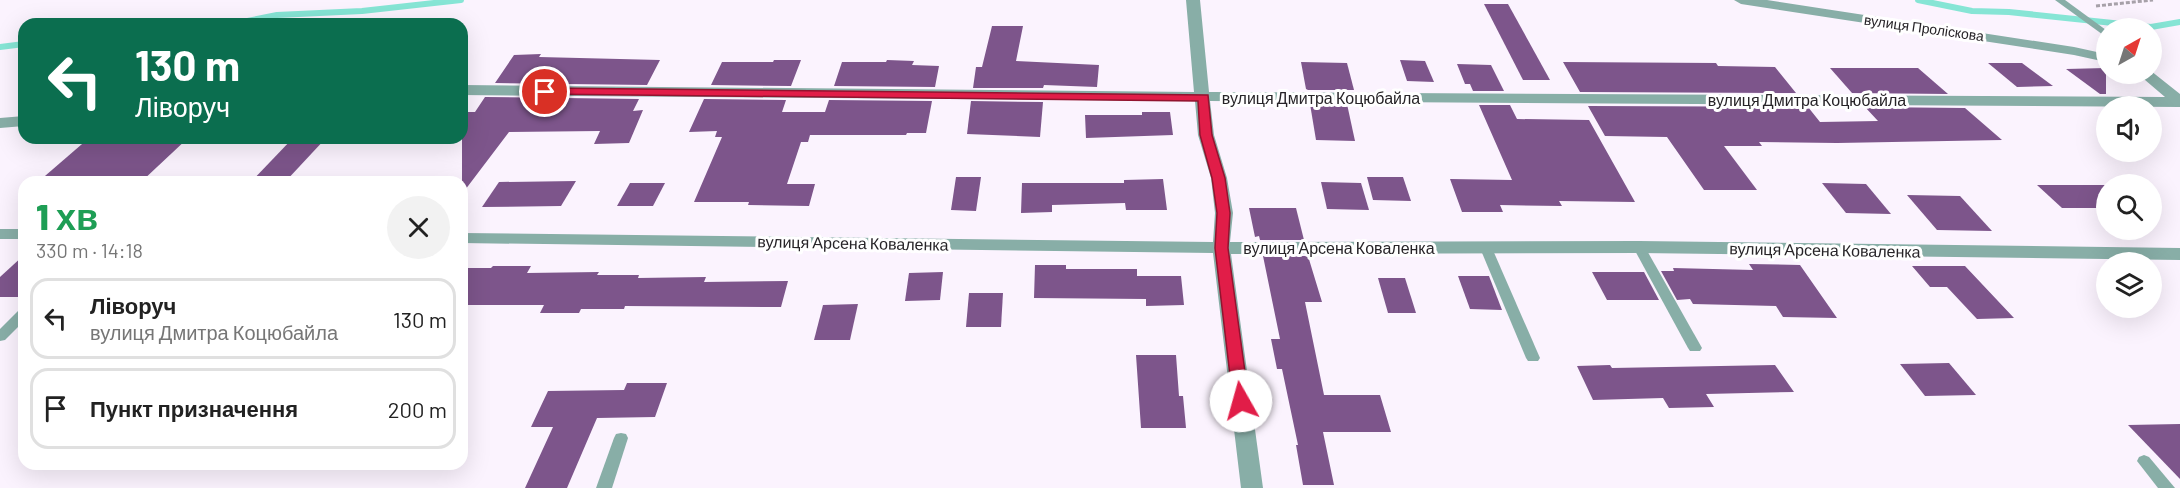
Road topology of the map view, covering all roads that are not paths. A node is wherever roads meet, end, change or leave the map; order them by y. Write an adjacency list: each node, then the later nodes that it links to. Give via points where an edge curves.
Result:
1 (1741, 0): 5 (street, вулиця Проліскова)
2 (2059, 0): 4 (lane)
3 (1193, 3): 8 (street)
4 (2096, 27)
5 (2096, 56)
6 (2158, 84): 9 (street)
7 (468, 90): 8 (street, вулиця Дмитра Коцюбайла)
8 (1204, 97): 9 (street, вулиця Дмитра Коцюбайла); 15 (street, via 1206,135 1224,213)
9 (2180, 102)
10 (18, 122): 11 (street)
11 (0, 123)
12 (0, 234): 13 (street)
13 (18, 234)
14 (468, 238): 15 (street, вулиця Арсена Коваленка)
15 (1221, 248): 16 (street, вулиця Арсена Коваленка); 26 (street)
16 (1486, 248): 17 (street, вулиця Арсена Коваленка); 22 (lane)
17 (1639, 248): 18 (street, вулиця Арсена Коваленка); 21 (lane)
18 (2180, 254)
19 (18, 319): 20 (lane)
20 (0, 337)
21 (1695, 348)
22 (1533, 358)
23 (621, 438): 25 (lane)
24 (2144, 462): 27 (lane)
25 (604, 488)
26 (1252, 488)
27 (2167, 488)

